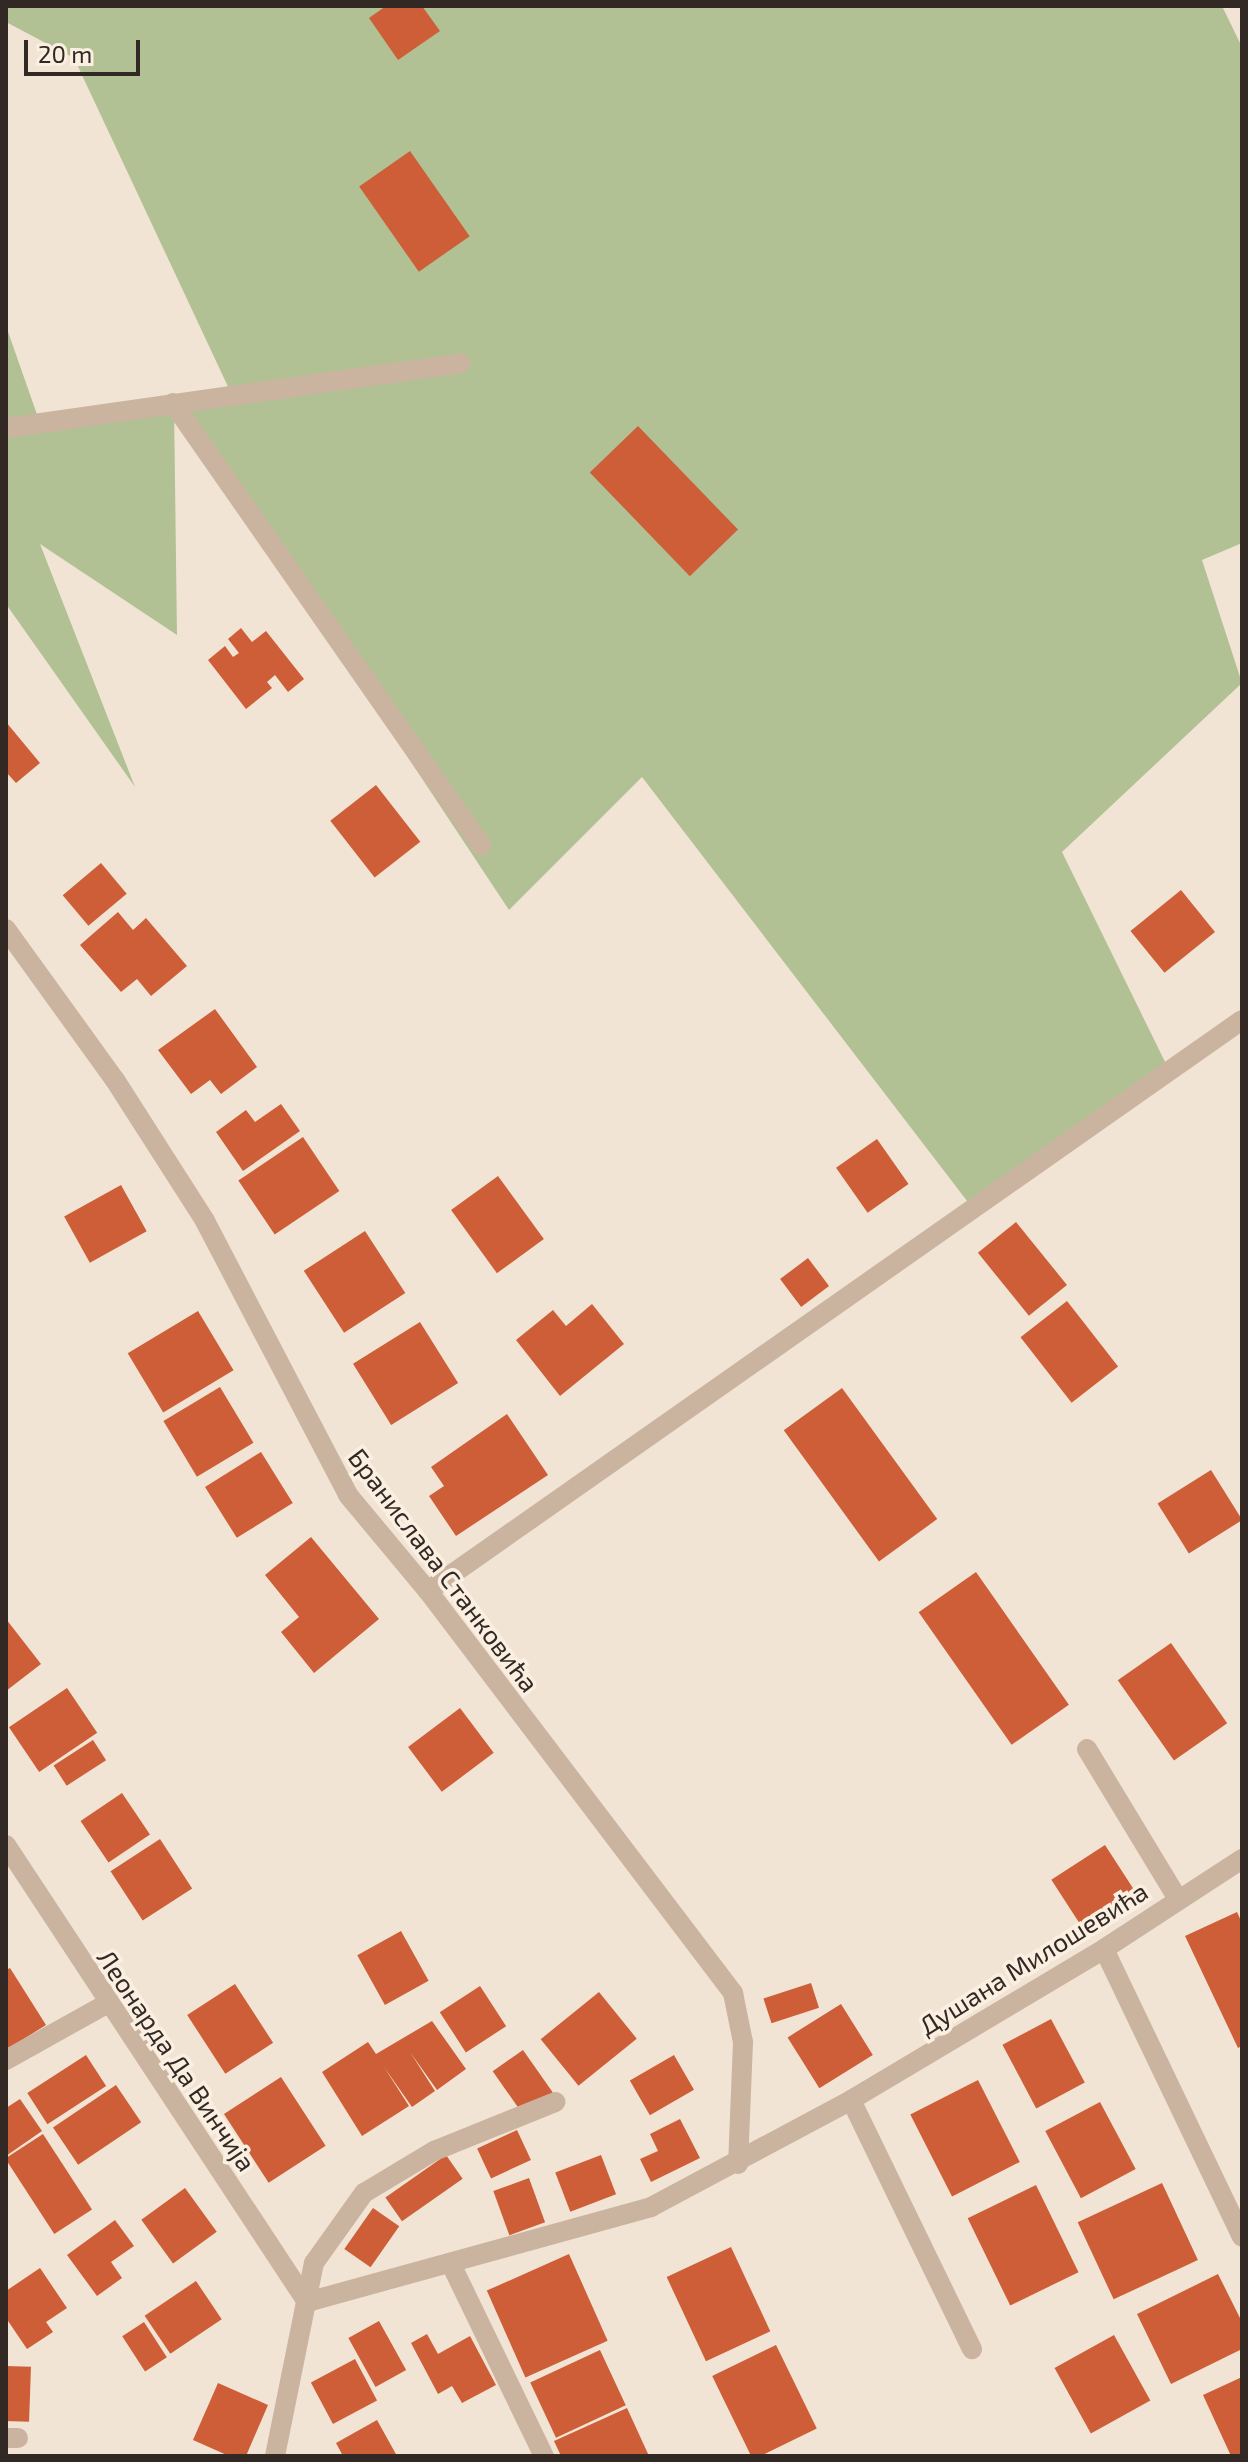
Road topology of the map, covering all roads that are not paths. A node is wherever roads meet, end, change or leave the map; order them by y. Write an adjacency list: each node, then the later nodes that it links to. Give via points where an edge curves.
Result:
1 (460, 363): 2 (street)
2 (173, 403): 3 (street); 4 (street)
3 (6, 428)
4 (481, 845)
5 (6, 929): 7 (street, Бранислава Станковића, via 115,1080 205,1221 348,1495)
6 (1242, 1020): 7 (street)
7 (428, 1591): 17 (street, Бранислава Станковића, via 733,1993 743,2042)
8 (1087, 1749): 11 (street)
9 (6, 1845): 13 (street, Леонарда Да Винчија)
10 (1242, 1859): 11 (street, Душана Милошевића)
11 (1178, 1899): 12 (street, Душана Милошевића)
12 (1104, 1949): 15 (street, Душана Милошевића); 18 (street)
13 (106, 2004): 14 (street); 20 (street, Леонарда Да Винчија, via 295,2277)
14 (6, 2060)
15 (851, 2100): 17 (street, Душана Милошевића); 21 (street)
16 (555, 2102): 20 (street, via 434,2151 364,2193 314,2263)
17 (738, 2164): 19 (street, Душана Милошевића, via 651,2207)
18 (1242, 2237)
19 (451, 2264): 20 (street, Душана Милошевића); 23 (street)
20 (307, 2302): 22 (street)
21 (972, 2349)
22 (275, 2456)
23 (544, 2456)

